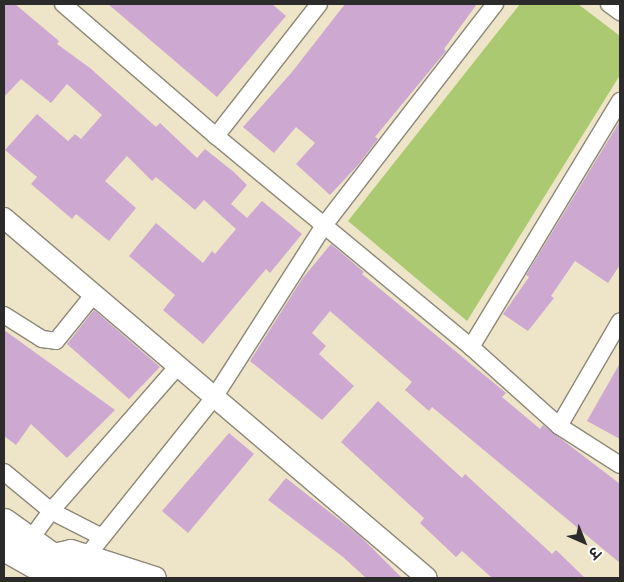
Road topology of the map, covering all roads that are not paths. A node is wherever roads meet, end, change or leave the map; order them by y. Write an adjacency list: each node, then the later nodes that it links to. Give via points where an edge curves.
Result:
1 (63, 4): 7 (street)
2 (495, 4): 9 (street)
3 (609, 4): 5 (street)
4 (316, 5): 7 (street)
5 (620, 12)
6 (620, 100): 13 (street)
7 (216, 136): 9 (street)
8 (4, 218): 10 (street)
9 (325, 224): 13 (street); 15 (street)
10 (94, 294): 11 (street, via 56,341 42,339); 14 (street)
11 (4, 315)
12 (620, 321): 16 (street)
13 (471, 347): 16 (street)
14 (179, 366): 15 (street); 19 (street)
15 (215, 396): 21 (street); 28 (street)
16 (559, 426): 17 (street)
17 (620, 466)
18 (4, 472): 19 (street)
19 (51, 511): 21 (street); 22 (street)
20 (4, 521): 22 (main road)
21 (102, 537): 24 (street)
22 (30, 540): 25 (main road)
23 (4, 548): 25 (main road)
24 (87, 556): 25 (main road, via 71,551); 27 (main road)
25 (55, 567): 26 (main road)
26 (106, 578)
27 (155, 578)
28 (428, 578)

